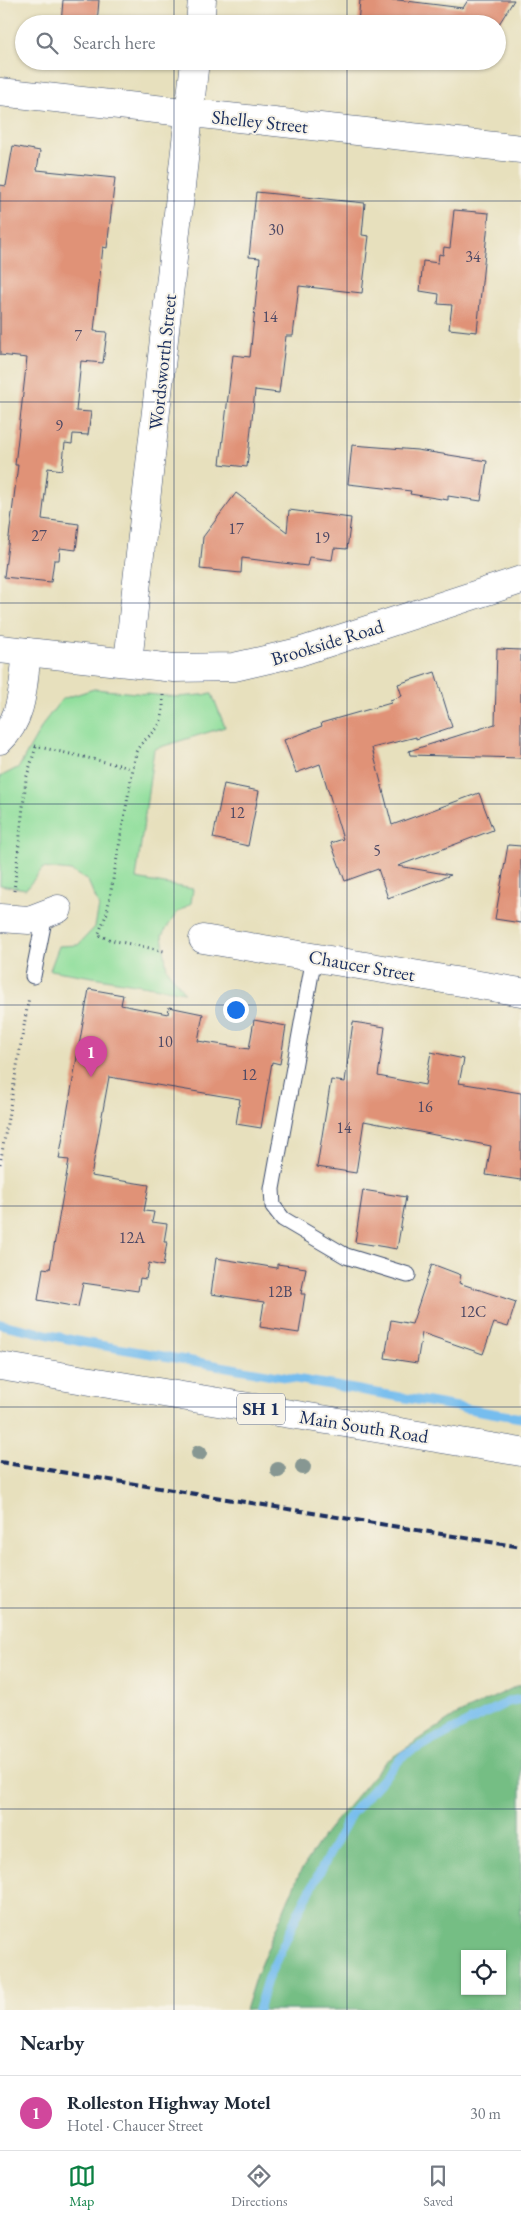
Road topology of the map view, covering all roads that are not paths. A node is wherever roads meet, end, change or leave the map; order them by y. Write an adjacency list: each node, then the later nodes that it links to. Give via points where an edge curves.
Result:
1 (202, 0): 2 (main road)
2 (201, 15)
3 (194, 70): 5 (main road, Wordsworth Street)
4 (0, 92): 5 (main road, Shelley Street)
5 (190, 113): 6 (main road, Shelley Street); 10 (main road, Wordsworth Street)
6 (521, 149)
7 (521, 580): 10 (main road, Brookside Road, via 253,664 201,669)
8 (0, 649): 9 (main road, Brookside Road)
9 (27, 652): 10 (main road, Brookside Road); 11 (main road, via 19,708)
10 (128, 662)
11 (4, 736)
12 (52, 912): 13 (main road, via 29,920); 16 (lane, via 37,951)
13 (5, 918)
14 (203, 939): 15 (main road, Chaucer Street)
15 (314, 957): 17 (main road, Chaucer Street); 18 (lane, via 272,1190 273,1206 283,1219 346,1256)
16 (33, 976)
17 (521, 992)
18 (408, 1275)
19 (0, 1366): 20 (main road, Main South Road / SH 1)
20 (521, 1452)

